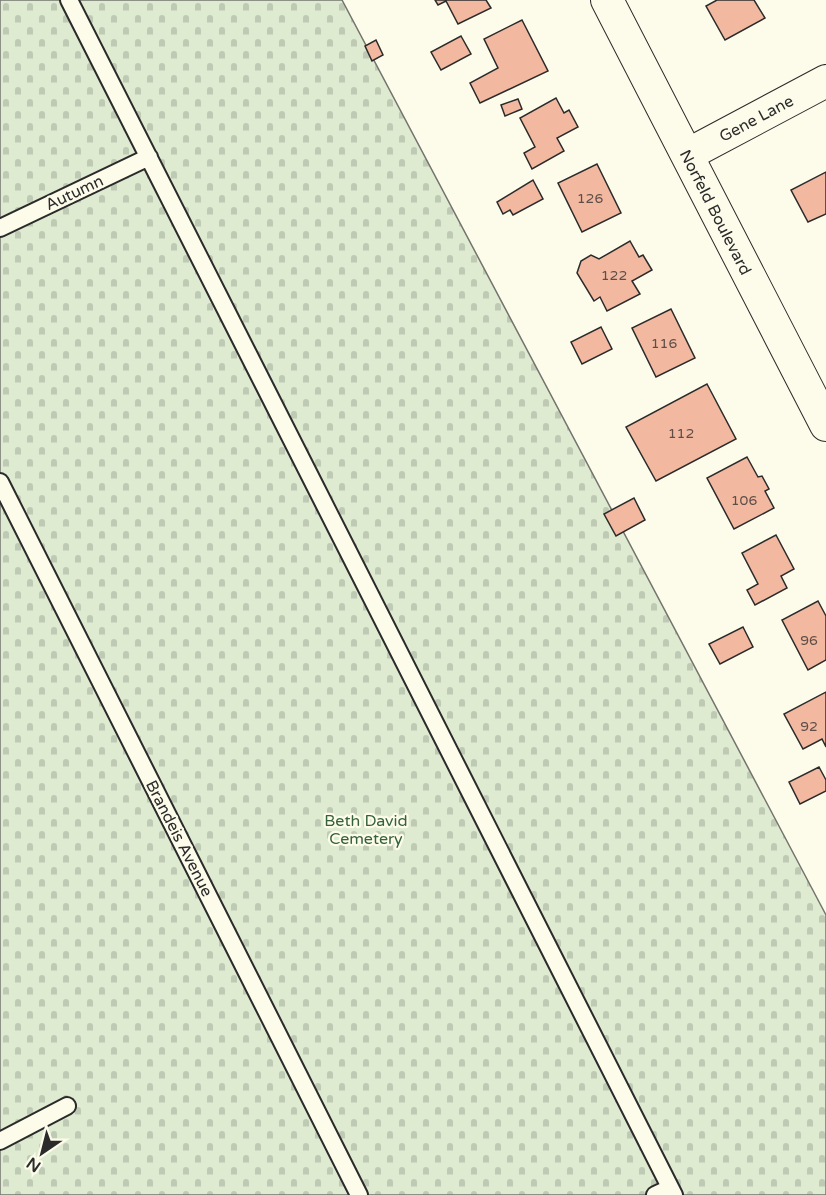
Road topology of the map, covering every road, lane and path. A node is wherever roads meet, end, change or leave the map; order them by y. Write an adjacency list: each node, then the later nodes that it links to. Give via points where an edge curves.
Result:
1 (69, 0): 5 (lane)
2 (607, 0): 4 (street, Norfeld Boulevard)
3 (826, 81): 4 (street, Gene Lane)
4 (687, 155): 7 (street, Norfeld Boulevard)
5 (149, 157): 6 (lane, Autumn); 11 (lane)
6 (0, 228)
7 (826, 425)
8 (0, 482): 12 (lane, Brandeis Avenue)
9 (67, 1106): 10 (lane)
10 (0, 1141)
11 (666, 1193)
12 (359, 1195)

